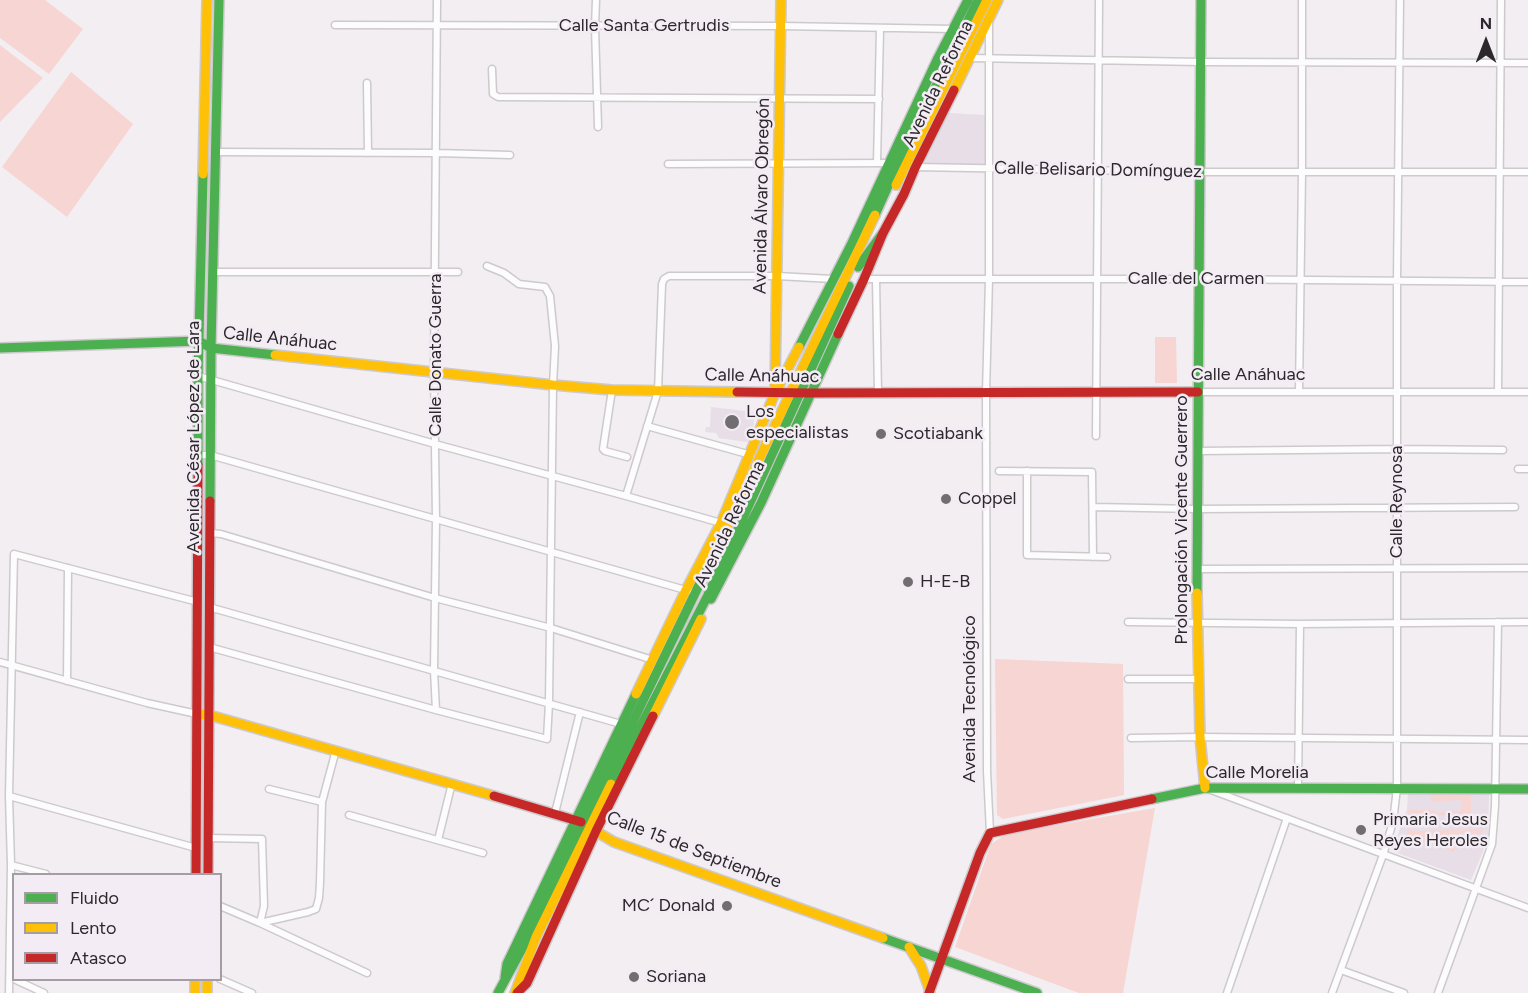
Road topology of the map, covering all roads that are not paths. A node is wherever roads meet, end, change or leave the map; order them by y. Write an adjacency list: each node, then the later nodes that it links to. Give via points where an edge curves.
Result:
1 (207, 0): 69 (street, Avenida César López de Lara)
2 (219, 0): 36 (street, Avenida César López de Lara)
3 (437, 0): 17 (street, Calle Donato Guerra)
4 (596, 0): 19 (street)
5 (781, 0): 18 (street, Avenida Álvaro Obregón)
6 (968, 0): 21 (street, Avenida Reforma)
7 (978, 0): 43 (street, Avenida Reforma)
8 (987, 0): 43 (street, Avenida Reforma)
9 (998, 0): 15 (street, Avenida Reforma)
10 (1099, 0): 24 (street)
11 (1201, 0): 25 (street, Prolongación Vicente Guerrero)
12 (1302, 0): 26 (street)
13 (1400, 0): 27 (street, Calle Reynosa)
14 (1501, 0): 28 (street)
15 (989, 18): 22 (street, Avenida Reforma); 23 (street, Avenida Tecnológico)
16 (335, 25): 17 (street, Calle Santa Gertrudis)
17 (437, 25): 19 (street, Calle Santa Gertrudis); 38 (street, Calle Donato Guerra)
18 (782, 26): 19 (street, Calle Santa Gertrudis); 20 (street, Calle Santa Gertrudis); 33 (street, Avenida Álvaro Obregón)
19 (595, 27): 32 (street)
20 (880, 29): 21 (street, Calle Santa Gertrudis); 34 (street)
21 (954, 29): 43 (street, Avenida Reforma)
22 (969, 58): 23 (street); 43 (street, Avenida Reforma)
23 (989, 58): 24 (street); 44 (street, Avenida Tecnológico)
24 (1098, 60): 25 (street); 45 (street)
25 (1201, 62): 26 (street); 46 (street, Prolongación Vicente Guerrero)
26 (1302, 62): 27 (street); 47 (street)
27 (1400, 62): 28 (street); 48 (street, Calle Reynosa)
28 (1500, 63): 29 (street); 49 (street)
29 (1528, 63)
30 (492, 69): 32 (street, via 493,94 498,97)
31 (367, 83): 37 (street)
32 (597, 98): 33 (street); 35 (street)
33 (780, 98): 34 (street); 40 (street, Avenida Álvaro Obregón)
34 (879, 99): 41 (street)
35 (598, 127)
36 (216, 152): 37 (street); 55 (street, Avenida César López de Lara)
37 (368, 153): 38 (street)
38 (437, 153): 39 (street); 56 (street, Calle Donato Guerra)
39 (510, 154)
40 (779, 163): 41 (street, Calle Belisario Domínguez); 42 (street, Calle Belisario Domínguez); 58 (street, Avenida Álvaro Obregón)
41 (878, 163): 43 (street, Calle Belisario Domínguez)
42 (668, 164)
43 (902, 165): 44 (street, Calle Belisario Domínguez); 51 (street, Avenida Reforma, via 904,194); 52 (street, Avenida Reforma); 54 (street, Avenida Reforma)
44 (990, 169): 45 (street, Calle Belisario Domínguez); 62 (street, Avenida Tecnológico)
45 (1098, 170): 46 (street, Calle Belisario Domínguez); 63 (street)
46 (1199, 172): 47 (street, Calle Belisario Domínguez); 64 (street, Prolongación Vicente Guerrero)
47 (1302, 172): 48 (street, Calle Belisario Domínguez); 65 (street)
48 (1398, 172): 49 (street, Calle Belisario Domínguez); 66 (street, Calle Reynosa)
49 (1500, 172): 50 (street, Calle Belisario Domínguez); 67 (street)
50 (1528, 172)
51 (884, 233): 54 (street); 60 (street, Avenida Reforma)
52 (852, 243): 54 (street); 59 (street, Avenida Reforma)
53 (487, 266): 75 (street, via 519,284 545,287 550,296 555,346)
54 (854, 268): 85 (street, Avenida Reforma)
55 (213, 272): 56 (street); 71 (street, Avenida César López de Lara)
56 (436, 272): 57 (street); 72 (street, Calle Donato Guerra)
57 (458, 272)
58 (777, 276): 59 (street); 77 (street, via 664,279); 84 (street, Avenida Álvaro Obregón)
59 (833, 279): 84 (street, Avenida Reforma)
60 (864, 279): 61 (street, Calle del Carmen); 86 (street, Avenida Reforma)
61 (876, 279): 62 (street, Calle del Carmen); 87 (street)
62 (989, 279): 63 (street, Calle del Carmen); 88 (street, Avenida Tecnológico)
63 (1097, 279): 64 (street, Calle del Carmen); 78 (street)
64 (1200, 279): 65 (street, Calle del Carmen); 79 (street, Prolongación Vicente Guerrero)
65 (1300, 280): 66 (street, Calle del Carmen); 80 (street)
66 (1397, 281): 67 (street, Calle del Carmen); 81 (street, Calle Reynosa)
67 (1499, 282): 68 (street, Calle del Carmen); 82 (street)
68 (1528, 282)
69 (199, 341): 70 (street, Calle Anáhuac); 71 (street, Calle Anáhuac); 73 (street, Avenida César López de Lara)
70 (0, 348)
71 (211, 348): 72 (street, Calle Anáhuac); 74 (street, Avenida César López de Lara)
72 (434, 372): 75 (street, Calle Anáhuac); 91 (street, Calle Donato Guerra)
73 (198, 376): 74 (street); 95 (street, Avenida César López de Lara)
74 (211, 380): 91 (street); 96 (street, Avenida César López de Lara)
75 (552, 385): 76 (street, Calle Anáhuac); 103 (street)
76 (612, 390): 77 (street, Calle Anáhuac); 98 (street, via 603,449)
77 (658, 391): 84 (street, Calle Anáhuac); 89 (street)
78 (1096, 392): 79 (street, Calle Anáhuac); 88 (street, Calle Anáhuac); 90 (street)
79 (1198, 392): 80 (street, Calle Anáhuac); 94 (street, Prolongación Vicente Guerrero)
80 (1299, 392): 81 (street, Calle Anáhuac)
81 (1397, 392): 82 (street, Calle Anáhuac); 92 (street, Calle Reynosa)
82 (1498, 392): 83 (street, Calle Anáhuac)
83 (1528, 392)
84 (775, 393): 85 (street, Calle Anáhuac); 97 (street, Avenida Reforma)
85 (795, 393): 86 (street, Calle Anáhuac); 105 (street, Avenida Reforma); 123 (street, Avenida Reforma)
86 (810, 393): 87 (street, Calle Anáhuac); 123 (street, Avenida Reforma, via 761,503)
87 (878, 393): 88 (street, Calle Anáhuac)
88 (986, 393): 167 (street, Avenida Tecnológico)
89 (647, 426): 97 (street); 104 (street)
90 (1096, 436)
91 (435, 444): 103 (street); 110 (street, Calle Donato Guerra)
92 (1397, 449): 93 (street); 94 (street); 108 (street, Calle Reynosa)
93 (1503, 450)
94 (1198, 451): 109 (street, Prolongación Vicente Guerrero)
95 (198, 455): 96 (street); 124 (street, Avenida César López de Lara)
96 (210, 455): 110 (street); 112 (street, Avenida César López de Lara)
97 (751, 455): 111 (street, Avenida Reforma)
98 (627, 457)
99 (1518, 469): 100 (street)
100 (1528, 469)
101 (999, 471): 102 (street)
102 (1027, 471): 106 (street, via 1092,472); 114 (street, via 1026,555)
103 (551, 476): 104 (street); 113 (street)
104 (626, 496): 111 (street)
105 (737, 506): 111 (street); 121 (street, Avenida Reforma)
106 (1093, 507): 109 (street); 114 (street)
107 (1515, 507): 108 (street)
108 (1398, 508): 109 (street); 119 (street, Calle Reynosa)
109 (1197, 509): 118 (street, Prolongación Vicente Guerrero)
110 (436, 519): 113 (street); 122 (street, Calle Donato Guerra)
111 (721, 523): 120 (street, Avenida Reforma)
112 (210, 532): 122 (street); 125 (street, Avenida César López de Lara)
113 (551, 552): 120 (street); 132 (street)
114 (1093, 557): 115 (street)
115 (1107, 557)
116 (68, 568): 124 (street); 136 (street, via 14,554); 140 (street)
117 (1528, 568): 119 (street)
118 (1197, 569): 119 (street); 129 (street, Prolongación Vicente Guerrero)
119 (1397, 569): 130 (street, Calle Reynosa)
120 (686, 590): 121 (street); 134 (street, Avenida Reforma)
121 (696, 593): 123 (street); 166 (street, Avenida Reforma)
122 (435, 598): 132 (street); 137 (street, Calle Donato Guerra)
123 (709, 598): 166 (street, Avenida Reforma)
124 (198, 602): 144 (street, Avenida César López de Lara)
125 (209, 607): 133 (street, Avenida César López de Lara); 137 (street)
126 (1128, 622): 129 (street)
127 (1498, 622): 128 (street); 130 (street); 151 (street)
128 (1528, 622)
129 (1197, 623): 131 (street); 139 (street, Prolongación Vicente Guerrero)
130 (1397, 623): 131 (street); 150 (street, Calle Reynosa)
131 (1300, 624): 149 (street)
132 (551, 628): 134 (street); 141 (street)
133 (209, 647): 142 (street); 145 (street, Avenida César López de Lara)
134 (653, 660): 146 (street, Avenida Reforma)
135 (0, 662): 136 (street)
136 (12, 665): 140 (street); 161 (street)
137 (434, 671): 141 (street); 142 (street, Calle Donato Guerra)
138 (1128, 679): 139 (street)
139 (1199, 679): 147 (street, Prolongación Vicente Guerrero)
140 (67, 681): 144 (street)
141 (549, 703): 142 (street, via 547,739); 143 (street)
142 (436, 710)
143 (580, 712): 146 (street); 163 (street)
144 (197, 714): 145 (street, Calle 15 de Septiembre); 170 (street, Avenida César López de Lara)
145 (209, 716): 153 (street, Calle 15 de Septiembre); 168 (street, Avenida César López de Lara)
146 (621, 724): 166 (street, Avenida Reforma)
147 (1200, 737): 148 (street); 149 (street); 155 (street, Prolongación Vicente Guerrero)
148 (1131, 738)
149 (1299, 738): 150 (street); 158 (street)
150 (1398, 739): 151 (street); 156 (street, Calle Reynosa)
151 (1497, 740): 152 (street); 159 (street)
152 (1528, 740)
153 (336, 750): 154 (street, Calle 15 de Septiembre); 162 (street)
154 (452, 783): 163 (street, Calle 15 de Septiembre); 169 (street)
155 (1205, 788): 158 (street, Calle Morelia); 165 (street); 167 (street, Calle Morelia)
156 (1398, 788): 158 (street, Calle Morelia); 159 (street, Calle Morelia); 172 (street, Calle Reynosa)
157 (269, 789): 162 (street)
158 (1298, 789)
159 (1495, 789): 160 (street, Calle Morelia); 177 (street, via 1492,844)
160 (1528, 789)
161 (9, 796): 170 (street); 173 (street)
162 (322, 802): 181 (street, via 316,909)
163 (555, 813): 166 (street, Calle 15 de Septiembre)
164 (349, 815): 169 (street)
165 (1287, 818): 172 (street); 194 (street)
166 (586, 825): 182 (street, Calle 15 de Septiembre, via 614,842); 191 (street, Avenida Reforma); 192 (street, Avenida Reforma, via 536,937)
167 (990, 833): 183 (street, Avenida Tecnológico)
168 (208, 838): 176 (street, Avenida César López de Lara); 181 (street, via 262,839 264,906)
169 (438, 840): 171 (street)
170 (196, 848): 175 (street, Avenida César López de Lara)
171 (483, 853)
172 (1383, 855): 177 (street); 184 (street, Calle Reynosa)
173 (11, 865): 174 (street); 180 (street)
174 (42, 873)
175 (196, 873)
176 (208, 873)
177 (1476, 890): 179 (street); 197 (street)
178 (222, 907): 181 (street)
179 (1528, 908)
180 (12, 922)
181 (260, 923): 185 (street)
182 (909, 947): 183 (street, Calle 15 de Septiembre); 188 (street, via 921,966)
183 (942, 959): 188 (street, Avenida Tecnológico); 193 (street, Calle 15 de Septiembre)
184 (1341, 970): 195 (street, Calle Reynosa); 196 (street)
185 (367, 974)
186 (222, 980): 190 (street)
187 (19, 981): 189 (street)
188 (929, 992)
189 (44, 993)
190 (252, 993)
191 (498, 993)
192 (516, 993)
193 (1037, 993)
194 (1227, 993)
195 (1332, 993)
196 (1404, 993)
197 (1438, 993)

